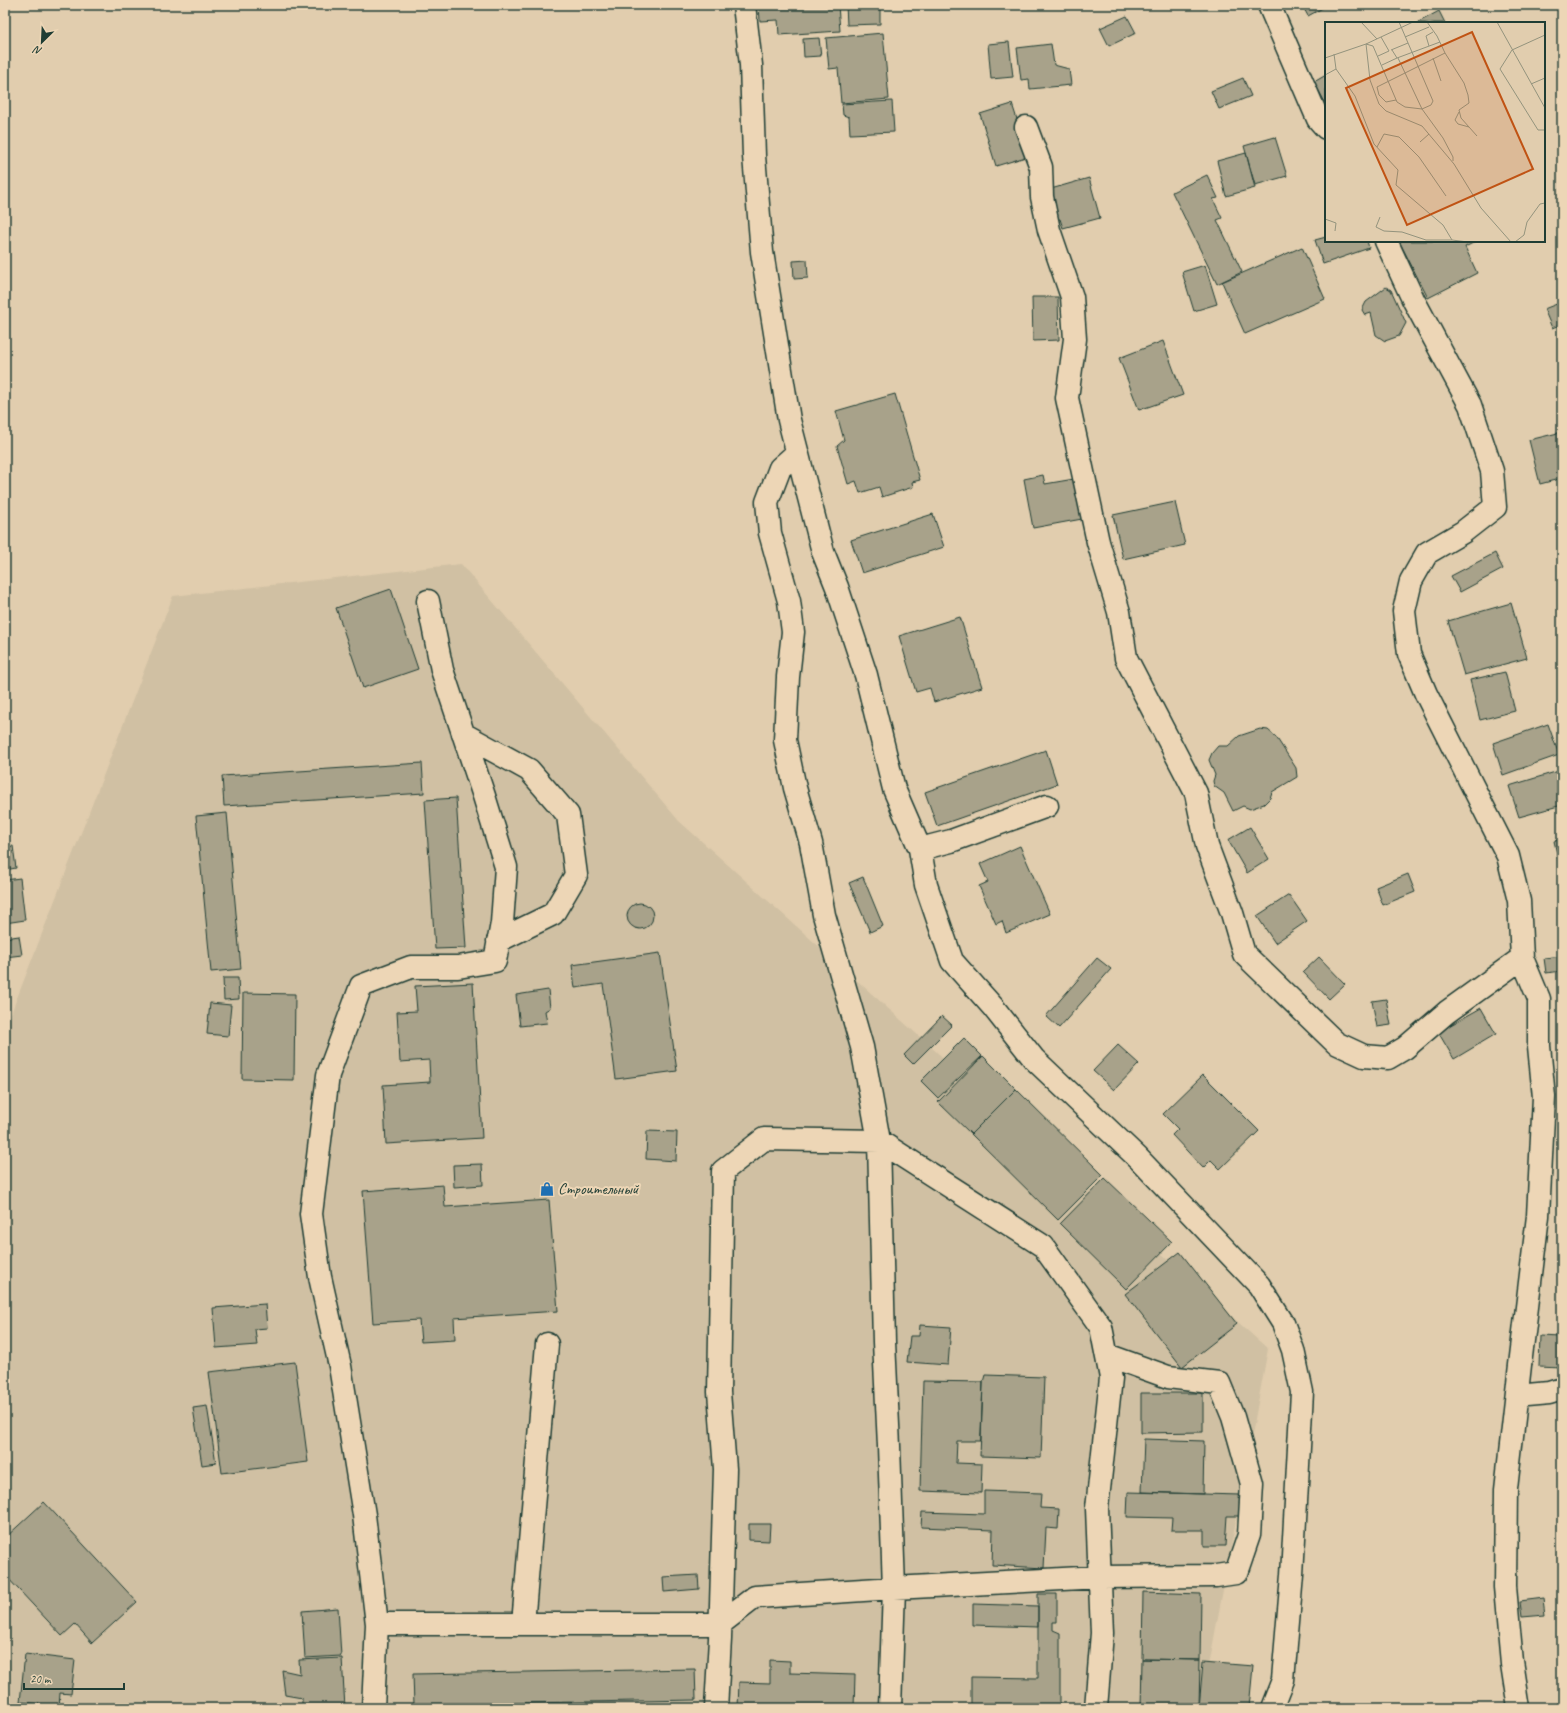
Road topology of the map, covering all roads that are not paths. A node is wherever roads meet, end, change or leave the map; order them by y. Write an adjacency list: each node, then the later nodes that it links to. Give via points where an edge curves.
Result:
1 (744, 5): 6 (street, via 751,65 754,156 762,252 789,420)
2 (1269, 5): 4 (street, via 1318,119)
3 (1026, 127): 12 (street, via 1041,167 1042,197 1049,230 1072,297 1075,339 1067,398 1098,542 1119,612 1126,658 1196,792 1207,846 1244,954 1336,1043 1364,1056 1388,1058 1405,1048 1464,999)
4 (1325, 127)
5 (1386, 242): 12 (street, via 1470,405 1492,471 1495,507 1463,532 1427,553 1411,581 1404,611 1409,654 1426,694 1508,856 1519,901)
6 (797, 453): 10 (street, via 823,552 837,586 866,676 894,789); 13 (street, via 780,468 767,502 770,533 789,602 793,632 785,740 811,843 824,916 862,1048)
7 (428, 601): 8 (street, via 442,670)
8 (463, 734): 11 (street, via 506,867 502,923); 11 (street, via 529,770 568,815 576,875 553,914)
9 (1047, 806): 10 (street, via 951,841)
10 (920, 849): 27 (street, via 926,885 952,961 1034,1059 1138,1158 1259,1285 1283,1323 1293,1350 1302,1392 1292,1575 1283,1680)
11 (498, 941): 20 (street, via 495,961 458,967 411,967 361,986 328,1075 311,1214 320,1277 340,1366 363,1507)
12 (1522, 958): 17 (street, via 1539,999 1539,1046 1544,1097 1538,1216)
13 (878, 1141): 15 (street, via 1043,1246 1102,1327); 19 (street); 22 (street, via 764,1139 723,1171 719,1392 725,1469)
14 (547, 1344): 21 (street)
15 (1107, 1356): 18 (street, via 1111,1378 1097,1508); 18 (street, via 1168,1377 1219,1383 1233,1417 1252,1484 1249,1535 1236,1573 1216,1576)
16 (1562, 1389): 17 (street, via 1549,1394)
17 (1517, 1396): 28 (street, via 1506,1489 1505,1587)
18 (1100, 1577): 19 (street); 26 (street, via 1102,1634)
19 (894, 1588): 22 (street, via 755,1597); 25 (street)
20 (377, 1624): 21 (street); 23 (street)
21 (523, 1624): 22 (street)
22 (720, 1624): 24 (street)
23 (373, 1708)
24 (716, 1708)
25 (890, 1708)
26 (1096, 1708)
27 (1272, 1708)
28 (1519, 1708)

